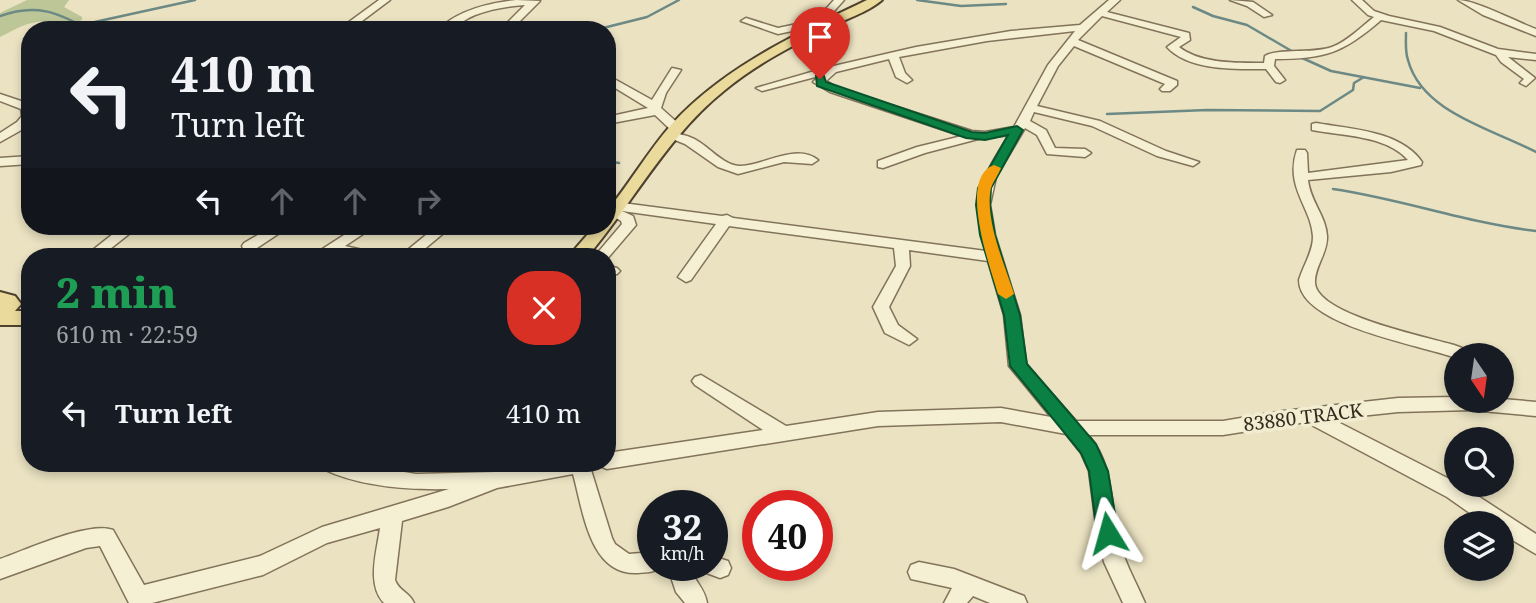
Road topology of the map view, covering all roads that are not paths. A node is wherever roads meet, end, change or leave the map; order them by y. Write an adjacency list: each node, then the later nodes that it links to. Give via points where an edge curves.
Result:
1 (385, 0): 12 (street)
2 (839, 0): 16 (street)
3 (876, 0): 16 (main road)
4 (1115, 0): 9 (street)
5 (1236, 0): 10 (street)
6 (1357, 0): 11 (street)
7 (1463, 0): 18 (street)
8 (535, 1): 13 (street, via 506,3); 14 (street)
9 (1101, 13): 17 (street); 23 (street, via 1185,35 1172,47 1185,55)
10 (1267, 15)
11 (1385, 18): 20 (street, via 1437,29); 23 (street, via 1376,18 1334,50 1297,56 1274,54 1268,58)
12 (356, 21)
13 (454, 21)
14 (514, 21)
15 (746, 21): 16 (street, via 776,31)
16 (823, 23): 39 (main road, via 720,86)
17 (1083, 28): 19 (street); 21 (street)
18 (1536, 33)
19 (1071, 41): 31 (street, via 1173,83); 36 (street)
20 (1500, 53): 22 (street); 29 (street, via 1530,78)
21 (893, 55): 24 (street); 26 (street, via 900,75)
22 (1536, 57)
23 (1269, 66): 27 (street)
24 (832, 69): 30 (street); 40 (street, via 820,79 821,84)
25 (676, 71): 34 (street, via 664,85)
26 (907, 80)
27 (1280, 80)
28 (616, 82): 34 (street)
29 (1526, 83)
30 (762, 88)
31 (1166, 89)
32 (0, 97): 33 (street)
33 (21, 106)
34 (657, 110): 35 (street); 39 (street)
35 (616, 119)
36 (1024, 120): 40 (street); 42 (street, via 1042,133 1051,151); 47 (street, via 1086,119 1160,155); 65 (street, via 985,188 983,205)
37 (21, 124): 41 (street)
38 (1316, 127): 49 (street, via 1396,145 1412,154 1416,162)
39 (673, 132): 44 (street, via 738,170 784,158); 50 (main road)
40 (976, 136): 48 (street)
41 (0, 138)
42 (1085, 153)
43 (1301, 153): 49 (street)
44 (812, 160)
45 (21, 161): 46 (street)
46 (0, 162)
47 (1193, 162)
48 (883, 164)
49 (1303, 177): 71 (street, via 1303,193 1320,234 1307,286 1316,302 1347,320)
50 (616, 207)
51 (616, 214): 53 (street)
52 (616, 215): 64 (street, via 628,219 629,225)
53 (727, 219): 58 (street); 66 (street)
54 (120, 235): 60 (street)
55 (268, 235): 61 (street)
56 (353, 235): 59 (street)
57 (434, 235): 63 (street)
58 (901, 245): 65 (street); 70 (street, via 903,265 881,307 891,329)
59 (332, 247): 62 (street)
60 (103, 248)
61 (250, 248)
62 (336, 248)
63 (417, 248)
64 (609, 248)
65 (994, 257): 77 (street, via 1012,315 1018,366)
66 (686, 277)
67 (3, 310): 68 (main road); 69 (main road)
68 (21, 311)
69 (21, 315)
70 (909, 338)
71 (1444, 346)
72 (701, 381): 78 (street)
73 (1514, 402): 75 (street, 83880 TRACK)
74 (1444, 404): 76 (street, 83880 TRACK)
75 (1536, 409)
76 (1308, 415): 77 (street, 83880 TRACK, via 1223,428); 84 (street, via 1454,491)
77 (1070, 428): 78 (street, 83880 TRACK, via 1001,415 878,419); 97 (street, via 1089,449 1099,471 1115,562)
78 (784, 434): 79 (street, 83880 TRACK)
79 (616, 460)
80 (358, 472): 83 (street, via 416,482)
81 (538, 472): 83 (street)
82 (584, 472): 88 (street, via 608,551 625,564)
83 (495, 480): 85 (street)
84 (1482, 511)
85 (392, 517): 93 (street, via 322,536 263,565 157,590); 94 (street, via 383,580 389,594)
86 (1514, 532): 87 (street)
87 (1536, 545)
88 (637, 563)
89 (0, 569): 93 (street, via 106,536)
90 (919, 572): 92 (street, via 954,579)
91 (683, 581): 95 (street)
92 (962, 594): 96 (street)
93 (140, 601)
94 (403, 603)
95 (696, 603)
96 (1016, 603)
97 (1134, 603)

